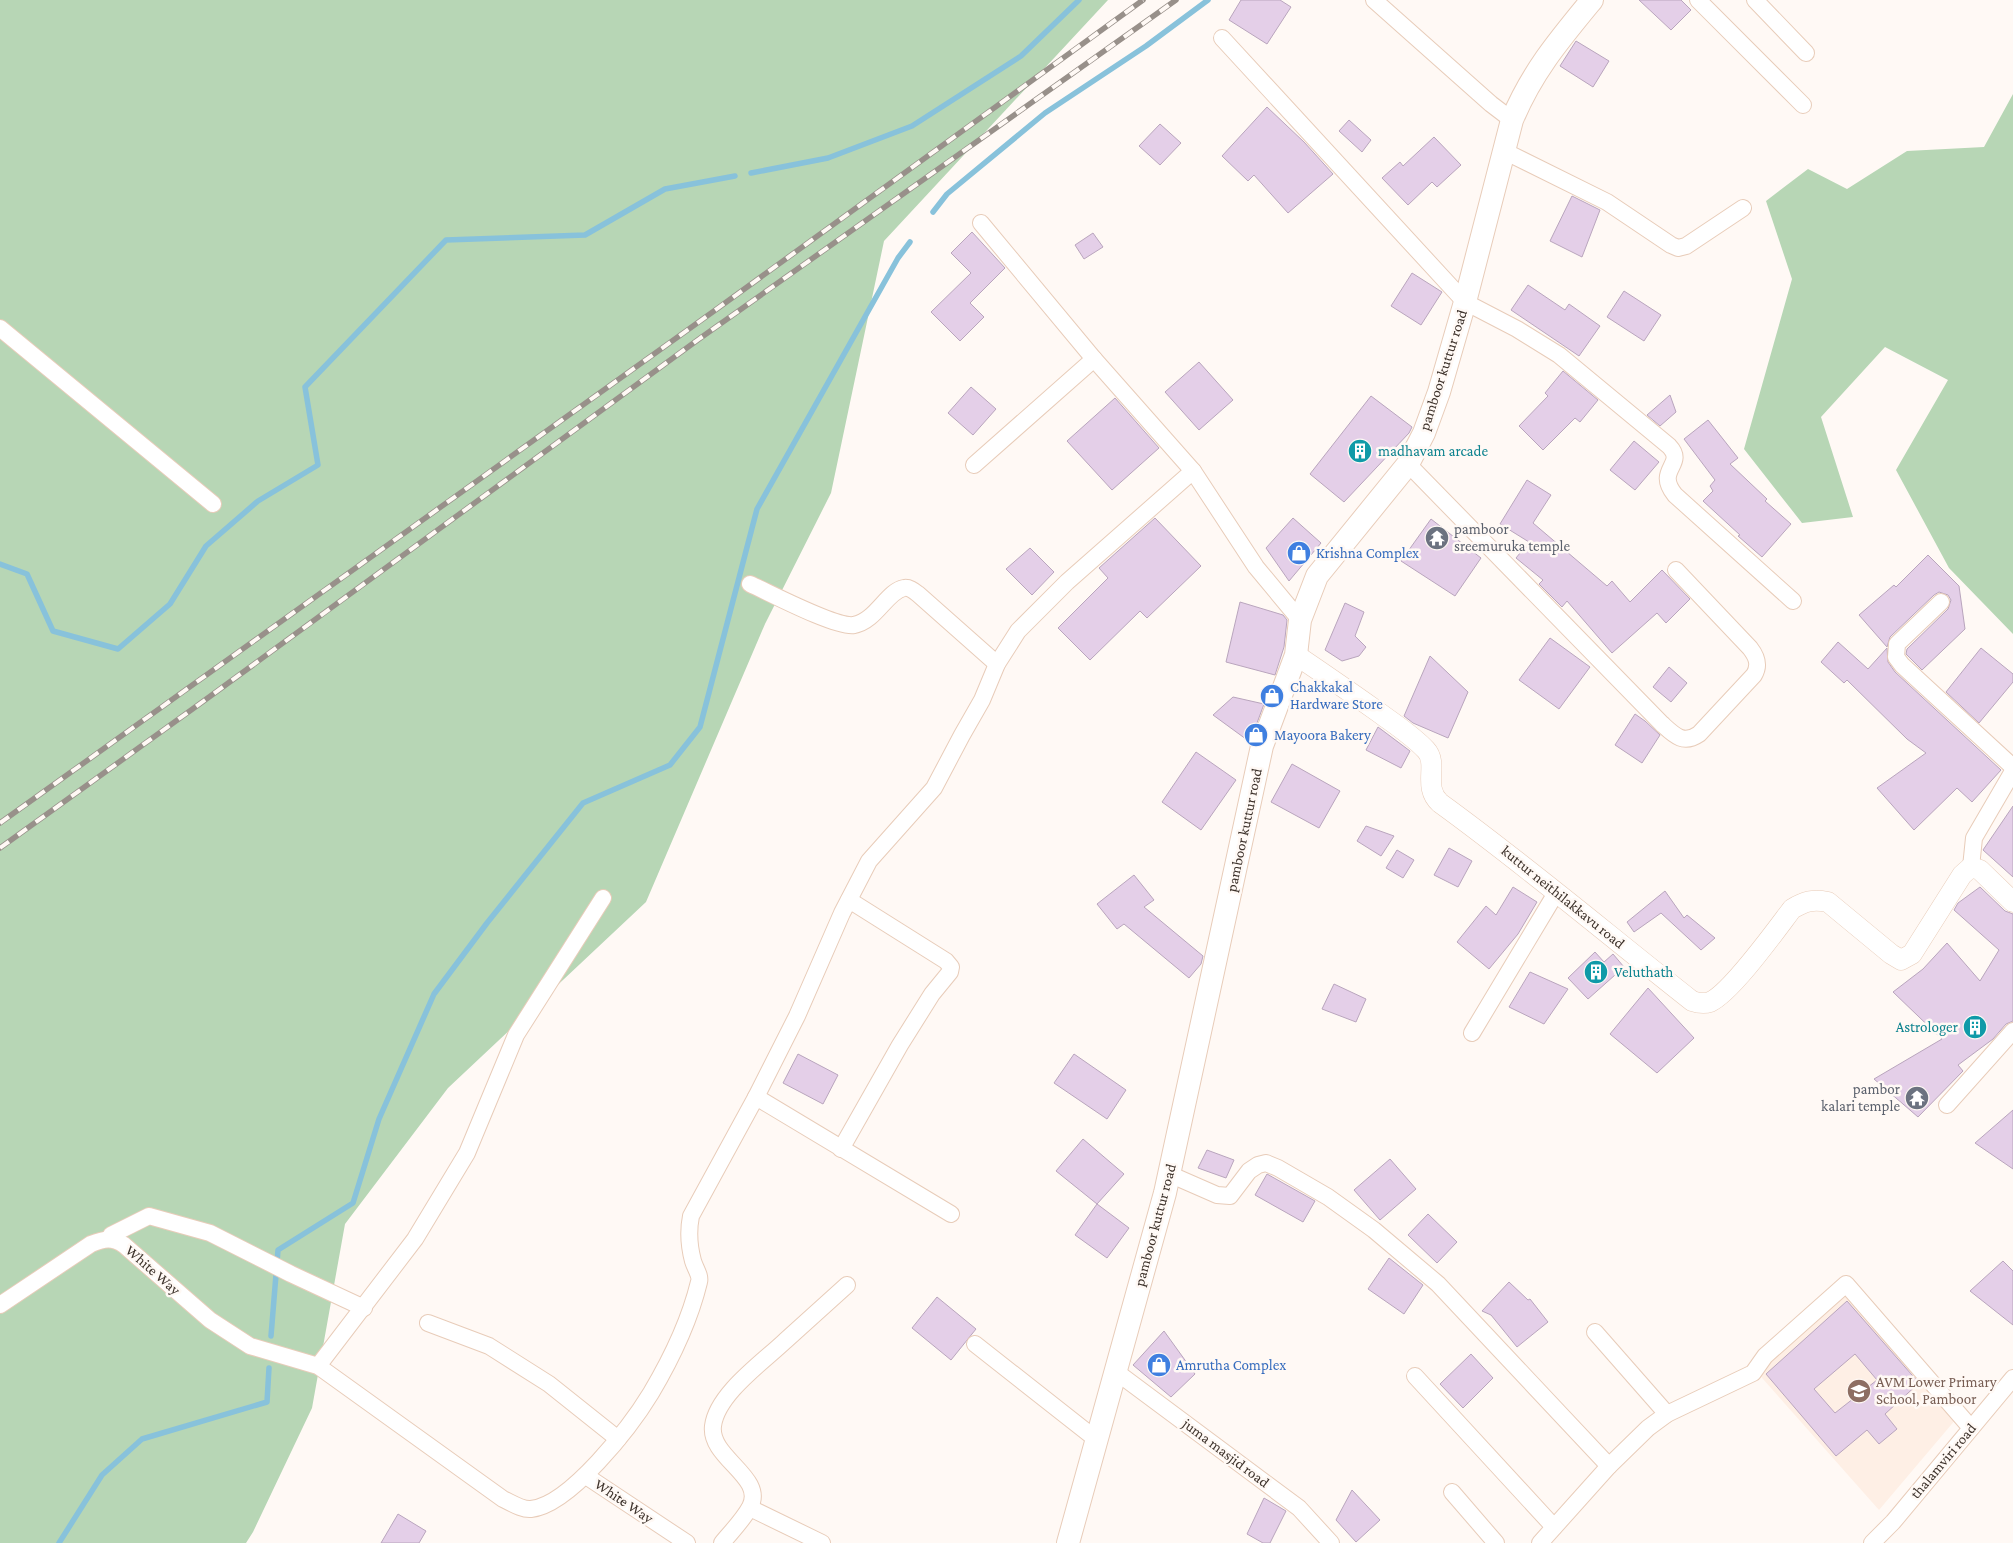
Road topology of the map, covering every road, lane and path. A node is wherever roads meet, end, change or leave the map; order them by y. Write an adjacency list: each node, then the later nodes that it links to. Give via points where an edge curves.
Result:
1 (1374, 0): 8 (street)
2 (1592, 0): 8 (main road, pamboor kuttur road, via 1549,52 1523,94)
3 (1698, 0): 7 (street)
4 (1755, 0): 6 (street)
5 (1222, 38): 12 (street)
6 (1806, 53)
7 (1803, 105)
8 (1512, 120): 9 (main road, pamboor kuttur road)
9 (1504, 152): 10 (street, via 1607,202 1678,248); 12 (main road, pamboor kuttur road)
10 (1743, 208)
11 (981, 223): 14 (street)
12 (1465, 302): 16 (main road, pamboor kuttur road, via 1439,392); 21 (street, via 1559,355 1669,446 1676,457 1667,480 1675,495)
13 (0, 328): 18 (street)
14 (1094, 359): 15 (street); 17 (street)
15 (974, 464)
16 (1408, 464): 19 (street, via 1662,724 1683,740 1699,734 1754,676 1757,662 1750,648); 23 (main road, pamboor kuttur road, via 1317,576)
17 (1192, 471): 23 (street, via 1256,567); 25 (street, via 1067,582 1018,631)
18 (213, 504)
19 (1676, 570)
20 (750, 584): 25 (street, via 835,622 852,625 869,619 895,593 904,588 910,589)
21 (1793, 601)
22 (1941, 602): 26 (street, via 1897,644 1896,657)
23 (1300, 620): 24 (main road, pamboor kuttur road)
24 (1296, 655): 29 (street, kuttur neithilakkavu road, via 1403,730 1428,752 1433,797); 38 (main road, pamboor kuttur road, via 1262,746)
25 (997, 664): 31 (street, via 982,700 934,788 869,861)
26 (2013, 767)
27 (2013, 771): 28 (street, via 1974,838)
28 (1971, 867): 29 (street, kuttur neithilakkavu road, via 1962,875 1912,954 1901,960 1828,902 1803,902 1792,910 1730,987 1711,1002 1700,1004 1692,1001); 32 (street, via 1980,870)
29 (1556, 893): 34 (street)
30 (603, 898): 43 (street, via 516,1035 467,1154 415,1239)
31 (848, 900): 35 (street, via 797,1016); 37 (street, via 946,961 950,972 900,1044)
32 (2013, 902)
33 (2013, 1031): 36 (street)
34 (1472, 1033)
35 (756, 1097): 37 (street); 53 (street, via 691,1216 688,1232 692,1260 700,1280 688,1315 650,1394)
36 (1946, 1105)
37 (841, 1149): 39 (street)
38 (1169, 1174): 48 (main road, pamboor kuttur road); 55 (street, via 1217,1195 1230,1196 1249,1171 1266,1163 1328,1197 1374,1230 1438,1284)
39 (951, 1214)
40 (111, 1235): 43 (street, via 149,1216 210,1233)
41 (847, 1285): 58 (street, via 740,1383 715,1418 713,1428 718,1448 748,1481 754,1494)
42 (0, 1305): 47 (street, White Way, via 91,1244 115,1239 210,1320 250,1346)
43 (364, 1308): 47 (street)
44 (428, 1323): 53 (street, via 489,1346 549,1384)
45 (1595, 1332): 51 (street)
46 (975, 1344): 54 (street)
47 (318, 1366): 56 (street, via 503,1499 528,1510 544,1507)
48 (1115, 1371): 54 (main road, pamboor kuttur road); 64 (street, juma masjid road, via 1299,1508)
49 (1415, 1376): 59 (street)
50 (2013, 1378): 52 (street, thalamviri road)
51 (1668, 1414): 52 (street, via 1753,1372 1765,1356 1846,1284); 55 (street, via 1632,1441)
52 (1971, 1428): 67 (street, thalamviri road)
53 (618, 1439): 56 (street)
54 (1097, 1440): 63 (main road, pamboor kuttur road)
55 (1609, 1466): 59 (street)
56 (586, 1476): 60 (street, White Way)
57 (1452, 1492): 65 (street)
58 (750, 1508): 61 (street); 62 (street)
59 (1554, 1527): 66 (street)
60 (687, 1543)
61 (722, 1543)
62 (822, 1543)
63 (1068, 1543)
64 (1331, 1543)
65 (1496, 1543)
66 (1540, 1543)
67 (1872, 1543)

